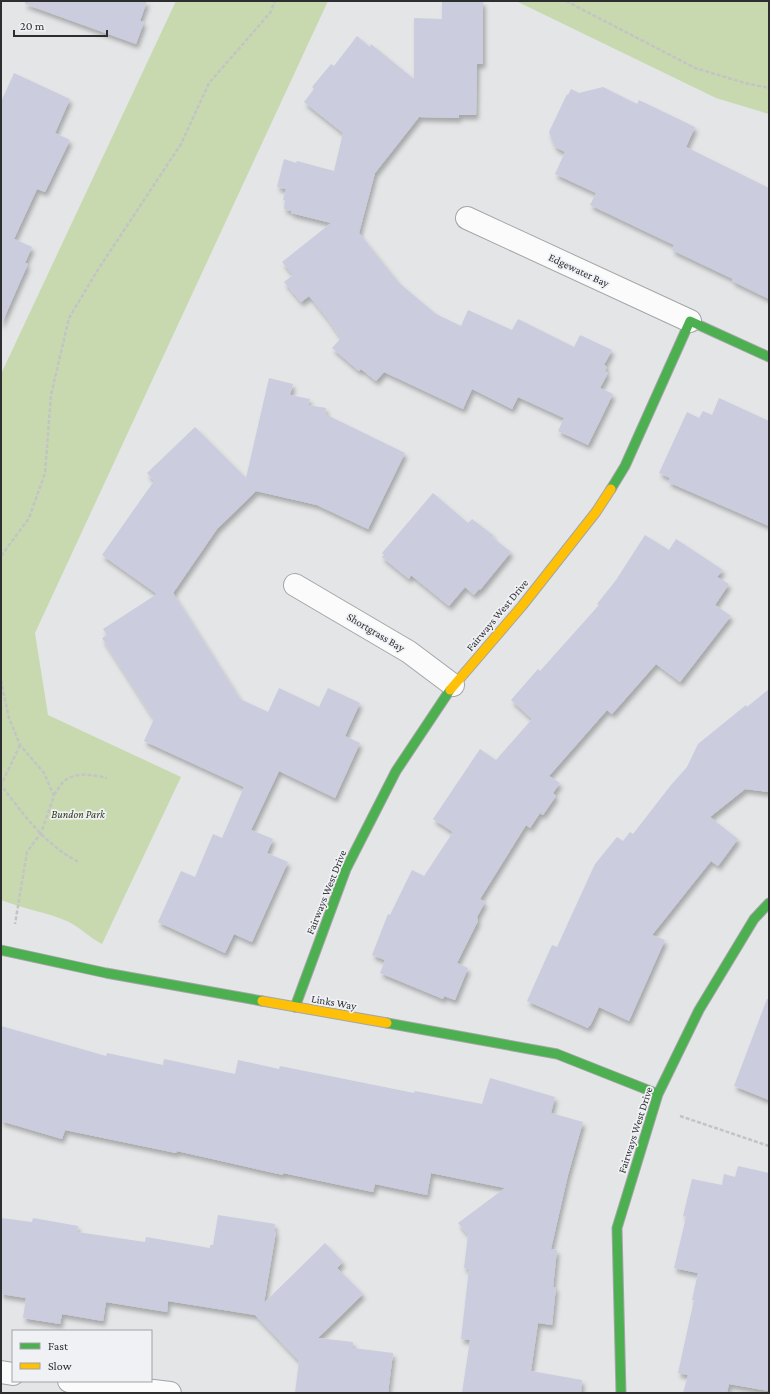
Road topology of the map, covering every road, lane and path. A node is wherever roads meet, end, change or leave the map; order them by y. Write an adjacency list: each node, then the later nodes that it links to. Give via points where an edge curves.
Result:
1 (275, 1): 7 (path, via 270,13 210,84 181,144 69,318 51,396 45,473 29,518)
2 (566, 1): 3 (path, via 695,68)
3 (769, 88)
4 (467, 218): 5 (street, Edgewater Bay)
5 (690, 321): 6 (street); 10 (street, Fairways West Drive, via 625,466 596,512 522,606)
6 (769, 357)
7 (1, 556)
8 (295, 585): 10 (street, Shortgrass Bay, via 409,652)
9 (1, 680): 11 (path, via 9,718)
10 (453, 685): 18 (street, Fairways West Drive, via 396,771 346,869)
11 (20, 745): 13 (path, via 44,773); 14 (path, via 1,786)
12 (107, 778): 13 (path, via 75,775 63,782)
13 (54, 796): 14 (path)
14 (41, 833): 15 (path, via 58,850); 17 (path, via 27,852)
15 (79, 862)
16 (769, 903): 19 (street, Fairways West Drive, via 754,919 699,1010)
17 (5, 951): 18 (street, Links Way, via 106,973)
18 (295, 1007): 19 (street, Links Way, via 557,1054)
19 (658, 1094): 20 (street, Fairways West Drive)
20 (654, 1107): 21 (path); 26 (street, Fairways West Drive, via 617,1228)
21 (769, 1146)
22 (1, 1372): 23 (street)
23 (12, 1374)
24 (77, 1382): 25 (street)
25 (170, 1393)
26 (620, 1393)

